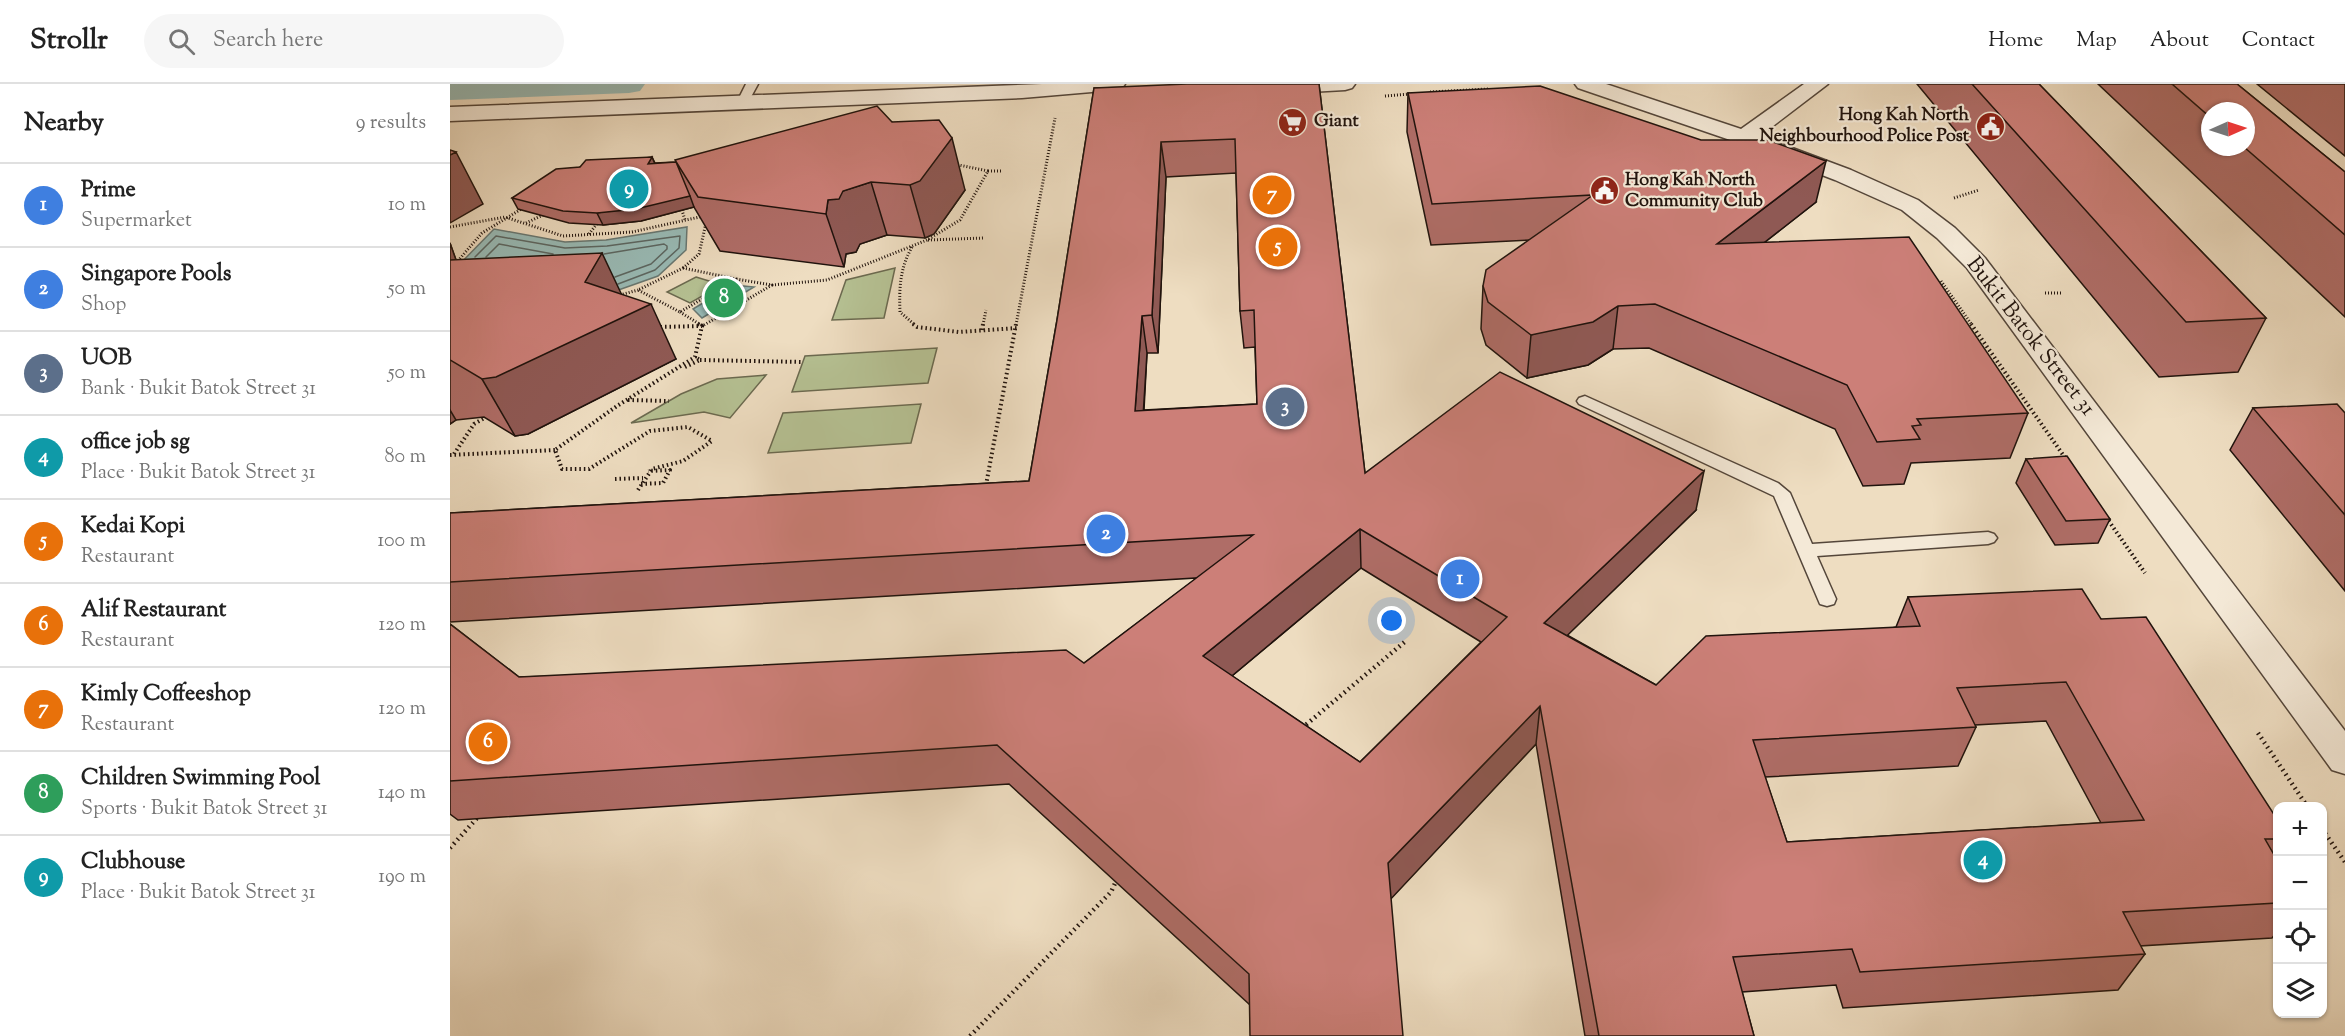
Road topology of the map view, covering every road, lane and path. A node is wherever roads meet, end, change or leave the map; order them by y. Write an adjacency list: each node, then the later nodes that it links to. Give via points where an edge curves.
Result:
1 (1115, 84): 10 (street, via 1081,86)
2 (1340, 84): 5 (street)
3 (1585, 84): 12 (street, Bukit Batok Street 31)
4 (1818, 84): 12 (street)
5 (1255, 89)
6 (1467, 89): 8 (path)
7 (749, 91): 10 (street); 11 (street)
8 (1467, 94)
9 (1134, 96): 10 (street)
10 (1053, 100): 47 (path)
11 (450, 114)
12 (1744, 137): 76 (street, Bukit Batok Street 31, via 1910,206 1946,232 1976,263)
13 (944, 161): 14 (path)
14 (988, 171): 15 (path); 32 (path, via 960,220)
15 (1003, 171)
16 (1979, 190): 17 (path)
17 (1951, 199)
18 (688, 203): 25 (path, via 680,206)
19 (529, 206): 23 (path)
20 (543, 208): 28 (path, via 549,213)
21 (706, 208): 22 (path)
22 (708, 215): 25 (path); 34 (path, via 699,255)
23 (505, 217): 28 (path); 29 (path); 35 (path, via 468,244)
24 (608, 220): 27 (path)
25 (685, 220): 30 (path, via 632,232)
26 (589, 221): 27 (path)
27 (600, 221): 30 (path)
28 (526, 223): 30 (path, via 563,236)
29 (450, 227)
30 (589, 234)
31 (984, 238): 32 (path)
32 (927, 240): 33 (path)
33 (912, 246): 38 (path, via 827,280); 48 (path, via 903,260 899,279 900,312 917,327 959,332)
34 (683, 268): 37 (path); 39 (path)
35 (450, 270)
36 (1938, 278): 61 (path)
37 (736, 279): 38 (path); 44 (path)
38 (772, 285): 45 (path)
39 (638, 290): 42 (path); 44 (path)
40 (2045, 293): 41 (path)
41 (2062, 293)
42 (618, 296)
43 (986, 310): 48 (path)
44 (680, 312): 45 (path)
45 (702, 326): 46 (path); 49 (path)
46 (654, 328)
47 (1017, 328): 48 (path); 67 (path)
48 (982, 330)
49 (695, 357): 50 (path); 52 (path)
50 (700, 360): 51 (path); 52 (path)
51 (803, 362)
52 (679, 369): 53 (path)
53 (627, 400): 54 (path); 59 (path)
54 (669, 401)
55 (1585, 401): 70 (lane, via 1772,487 1787,504)
56 (490, 415): 58 (path)
57 (470, 417): 58 (path)
58 (474, 424): 60 (path)
59 (555, 450): 60 (path); 62 (path, via 562,469 589,469 650,431 688,427 712,441 683,461 654,466)
60 (452, 455)
61 (2072, 468)
62 (648, 471): 63 (path); 65 (path, via 670,470 663,483)
63 (644, 478): 64 (path); 65 (path)
64 (615, 479)
65 (641, 484): 66 (path)
66 (638, 490)
67 (985, 491)
68 (2105, 516): 71 (path)
69 (1988, 538): 70 (lane)
70 (1807, 551): 72 (lane)
71 (2145, 573)
72 (1827, 599)
73 (1407, 640): 74 (path)
74 (1300, 730)
75 (2258, 733): 77 (path)
76 (2345, 759)
77 (2304, 802)
78 (482, 812): 80 (path)
79 (2327, 836): 81 (path)
80 (450, 848)
81 (2345, 862)
82 (1123, 874): 83 (path, via 1111,892)
83 (970, 1036)

